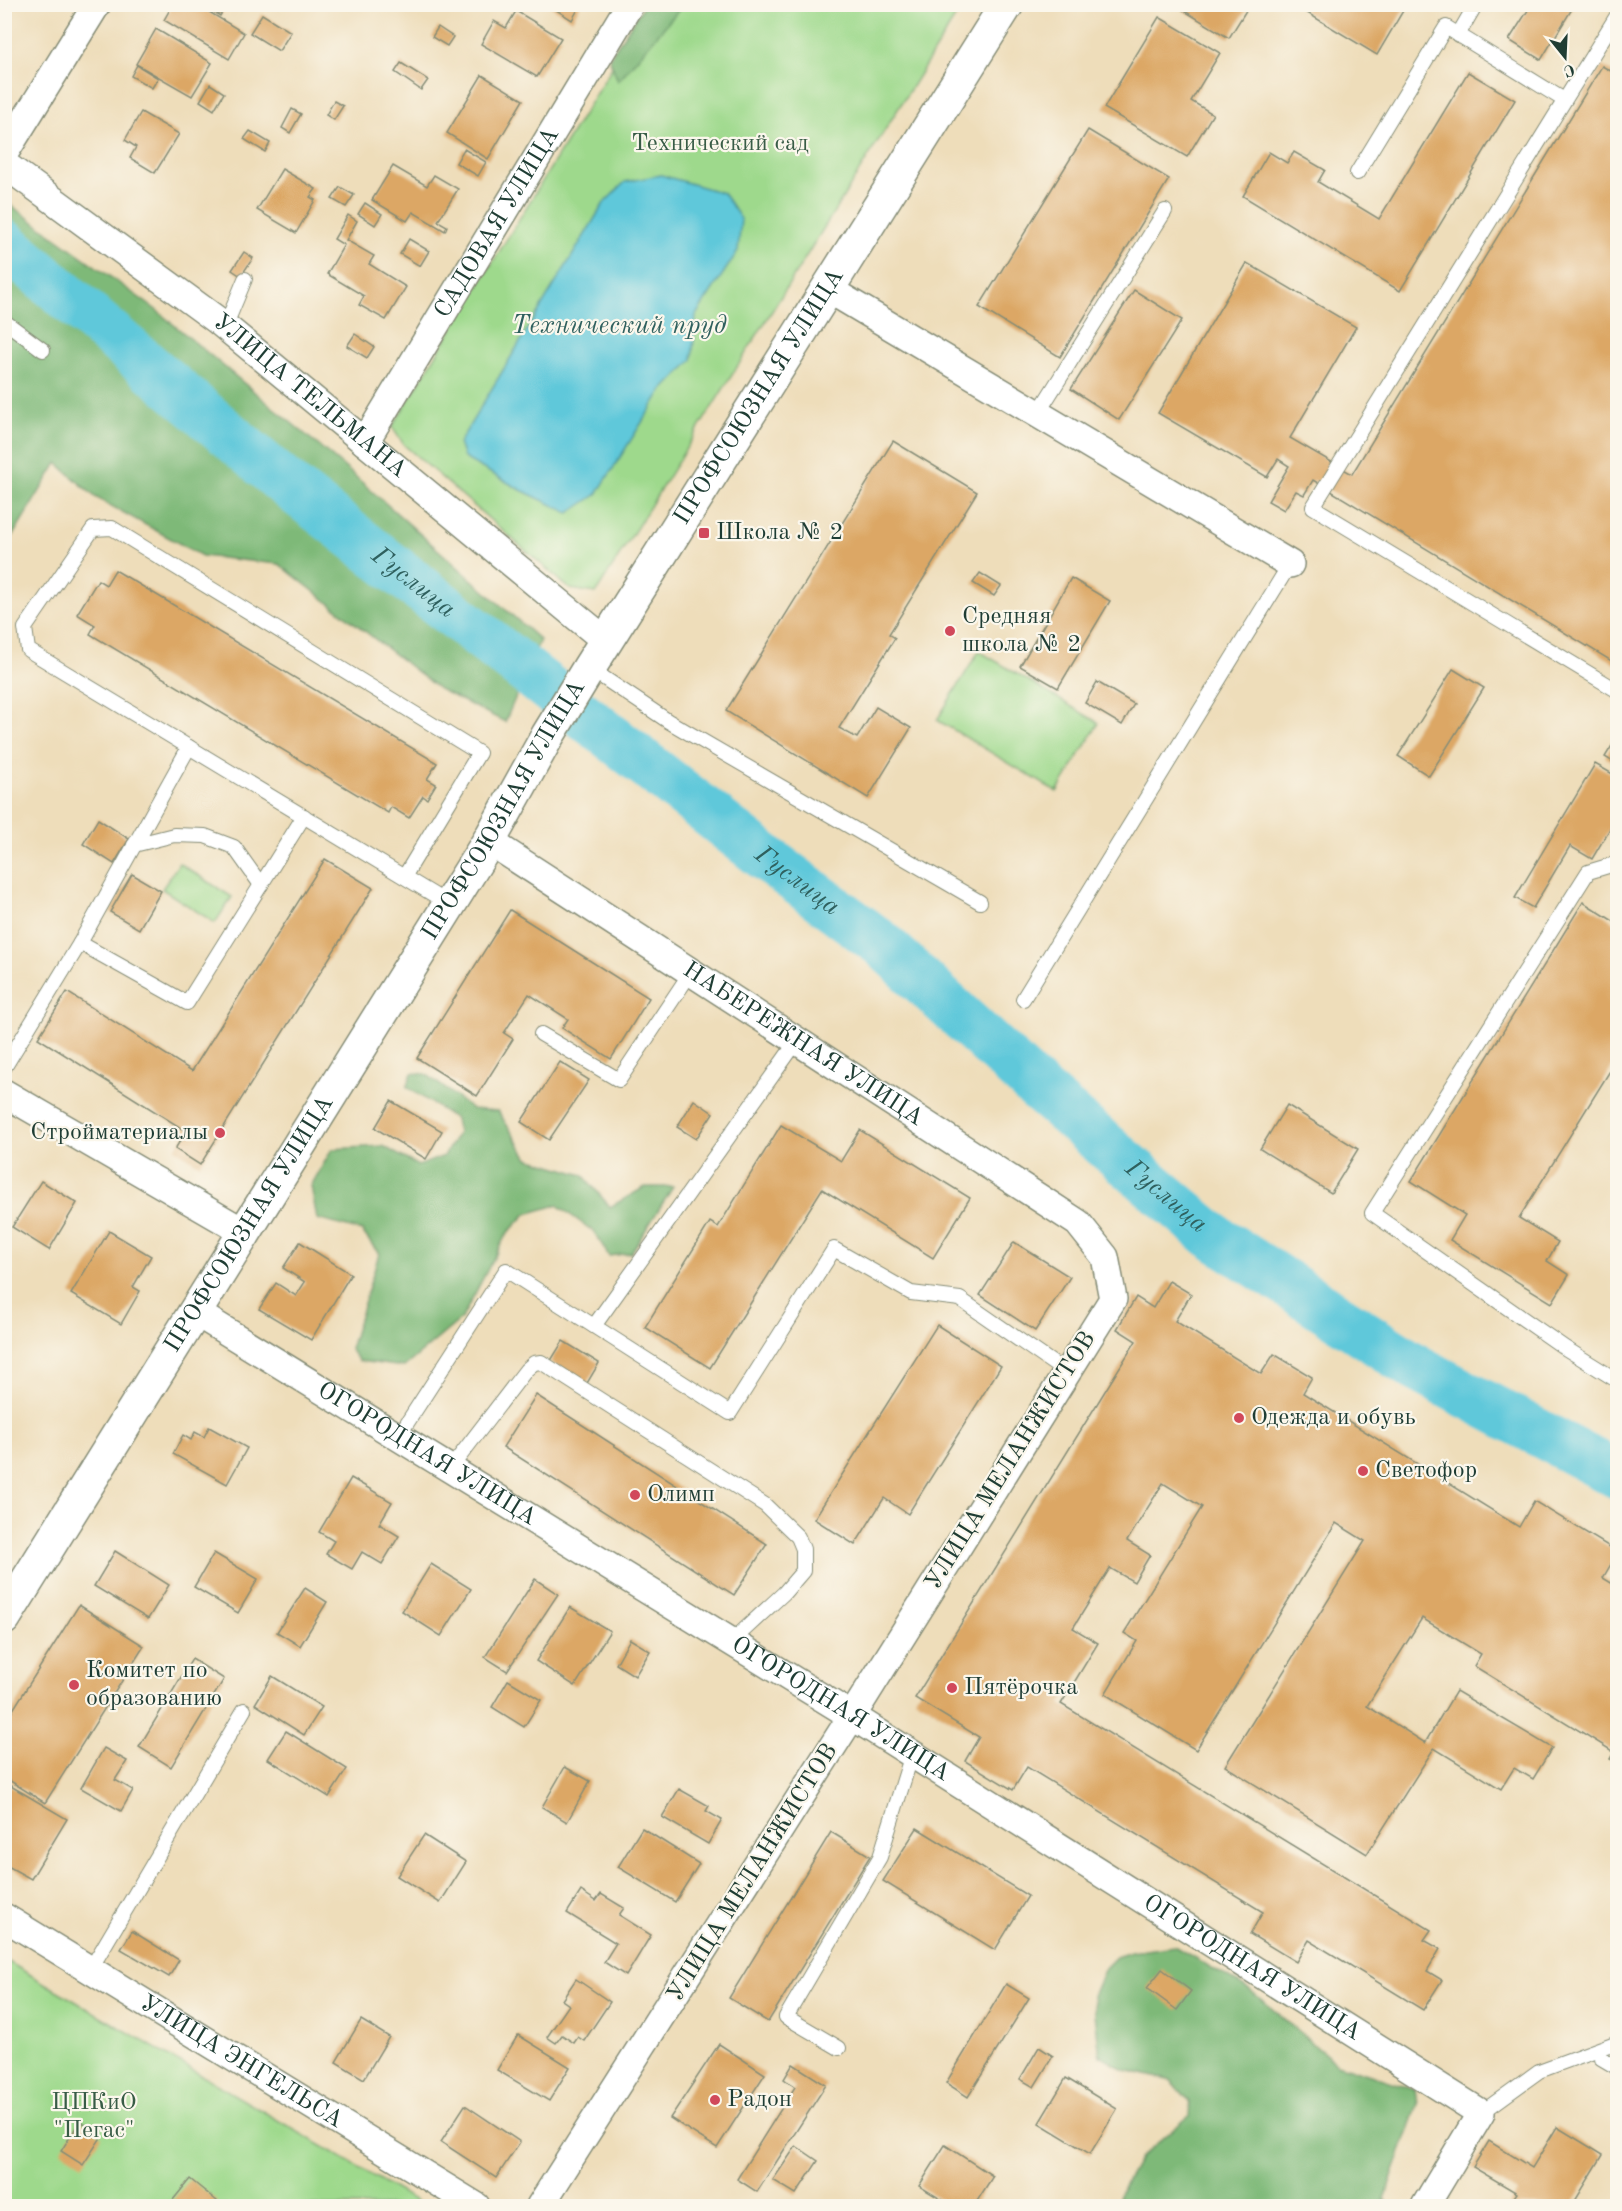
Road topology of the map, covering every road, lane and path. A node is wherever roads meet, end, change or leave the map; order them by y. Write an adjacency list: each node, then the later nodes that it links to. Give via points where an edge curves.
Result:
1 (97, 4): 8 (street)
2 (630, 4): 18 (street, САДОВАЯ УЛИЦА)
3 (1007, 4): 13 (main road, ПРОФСОЮЗНАЯ УЛИЦА)
4 (1476, 4): 6 (lane)
5 (1617, 14): 7 (lane)
6 (1458, 35): 7 (lane); 10 (lane, via 1446,27)
7 (1564, 100): 22 (lane, via 1313,507)
8 (4, 154)
9 (4, 164): 15 (street, УЛИЦА ТЕЛЬМАНА)
10 (1357, 173)
11 (1165, 211): 17 (lane)
12 (245, 279): 15 (lane)
13 (828, 289): 17 (street); 20 (main road, ПРОФСОЮЗНАЯ УЛИЦА)
14 (4, 321): 16 (lane)
15 (225, 327): 18 (street, УЛИЦА ТЕЛЬМАНА)
16 (43, 350)
17 (1038, 413): 19 (street)
18 (365, 441): 20 (street, УЛИЦА ТЕЛЬМАНА)
19 (1290, 564): 34 (lane)
20 (606, 641): 21 (main road, ПРОФСОЮЗНАЯ УЛИЦА)
21 (587, 672): 25 (main road, ПРОФСОЮЗНАЯ УЛИЦА); 30 (lane)
22 (1617, 691)
23 (189, 747): 24 (lane); 26 (lane); 28 (lane, via 28,650 25,628 93,529 112,528 479,753)
24 (304, 816): 28 (lane); 29 (lane)
25 (489, 841): 31 (main road, ПРОФСОЮЗНАЯ УЛИЦА); 33 (street, НАБЕРЕЖНАЯ УЛИЦА)
26 (134, 845): 29 (lane, via 174,835 205,836 234,847); 32 (lane)
27 (1617, 863): 44 (lane, via 1588,872 1372,1213)
28 (404, 878): 31 (lane)
29 (261, 885): 32 (lane, via 187,1003)
30 (980, 902)
31 (449, 904): 39 (main road, ПРОФСОЮЗНАЯ УЛИЦА)
32 (80, 943): 37 (lane)
33 (691, 972): 35 (lane, via 619,1080); 36 (street, НАБЕРЕЖНАЯ УЛИЦА)
34 (1023, 999)
35 (541, 1034)
36 (797, 1041): 40 (street, НАБЕРЕЖНАЯ УЛИЦА, via 1078,1223); 42 (lane)
37 (4, 1068)
38 (4, 1093): 39 (street)
39 (244, 1232): 41 (main road, ПРОФСОЮЗНАЯ УЛИЦА)
40 (1105, 1257): 43 (street, УЛИЦА МЕЛАНЖИСТОВ, via 1113,1299)
41 (195, 1312): 45 (street, ОГОРОДНАЯ УЛИЦА); 47 (main road, ПРОФСОЮЗНАЯ УЛИЦА)
42 (594, 1326): 43 (lane, via 730,1413 834,1249 911,1293 960,1299); 45 (lane, via 506,1270)
43 (1066, 1373): 50 (street, УЛИЦА МЕЛАНЖИСТОВ)
44 (1617, 1381)
45 (398, 1437): 46 (street, ОГОРОДНАЯ УЛИЦА)
46 (450, 1469): 48 (street, ОГОРОДНАЯ УЛИЦА); 48 (lane, via 526,1370 541,1362 765,1505 798,1537 803,1549 803,1571)
47 (4, 1618)
48 (731, 1642): 50 (street, ОГОРОДНАЯ УЛИЦА)
49 (244, 1710): 53 (lane)
50 (852, 1716): 51 (street, ОГОРОДНАЯ УЛИЦА); 60 (street, УЛИЦА МЕЛАНЖИСТОВ)
51 (912, 1754): 55 (lane, via 880,1857 786,2017); 58 (street, ОГОРОДНАЯ УЛИЦА)
52 (4, 1917): 53 (street, УЛИЦА ЭНГЕЛЬСА)
53 (90, 1970): 59 (street, УЛИЦА ЭНГЕЛЬСА)
54 (1617, 2042): 58 (lane, via 1539,2071)
55 (839, 2048)
56 (1601, 2058): 57 (lane)
57 (1617, 2068)
58 (1481, 2113): 61 (street)
59 (476, 2206)
60 (540, 2206)
61 (1425, 2206)

